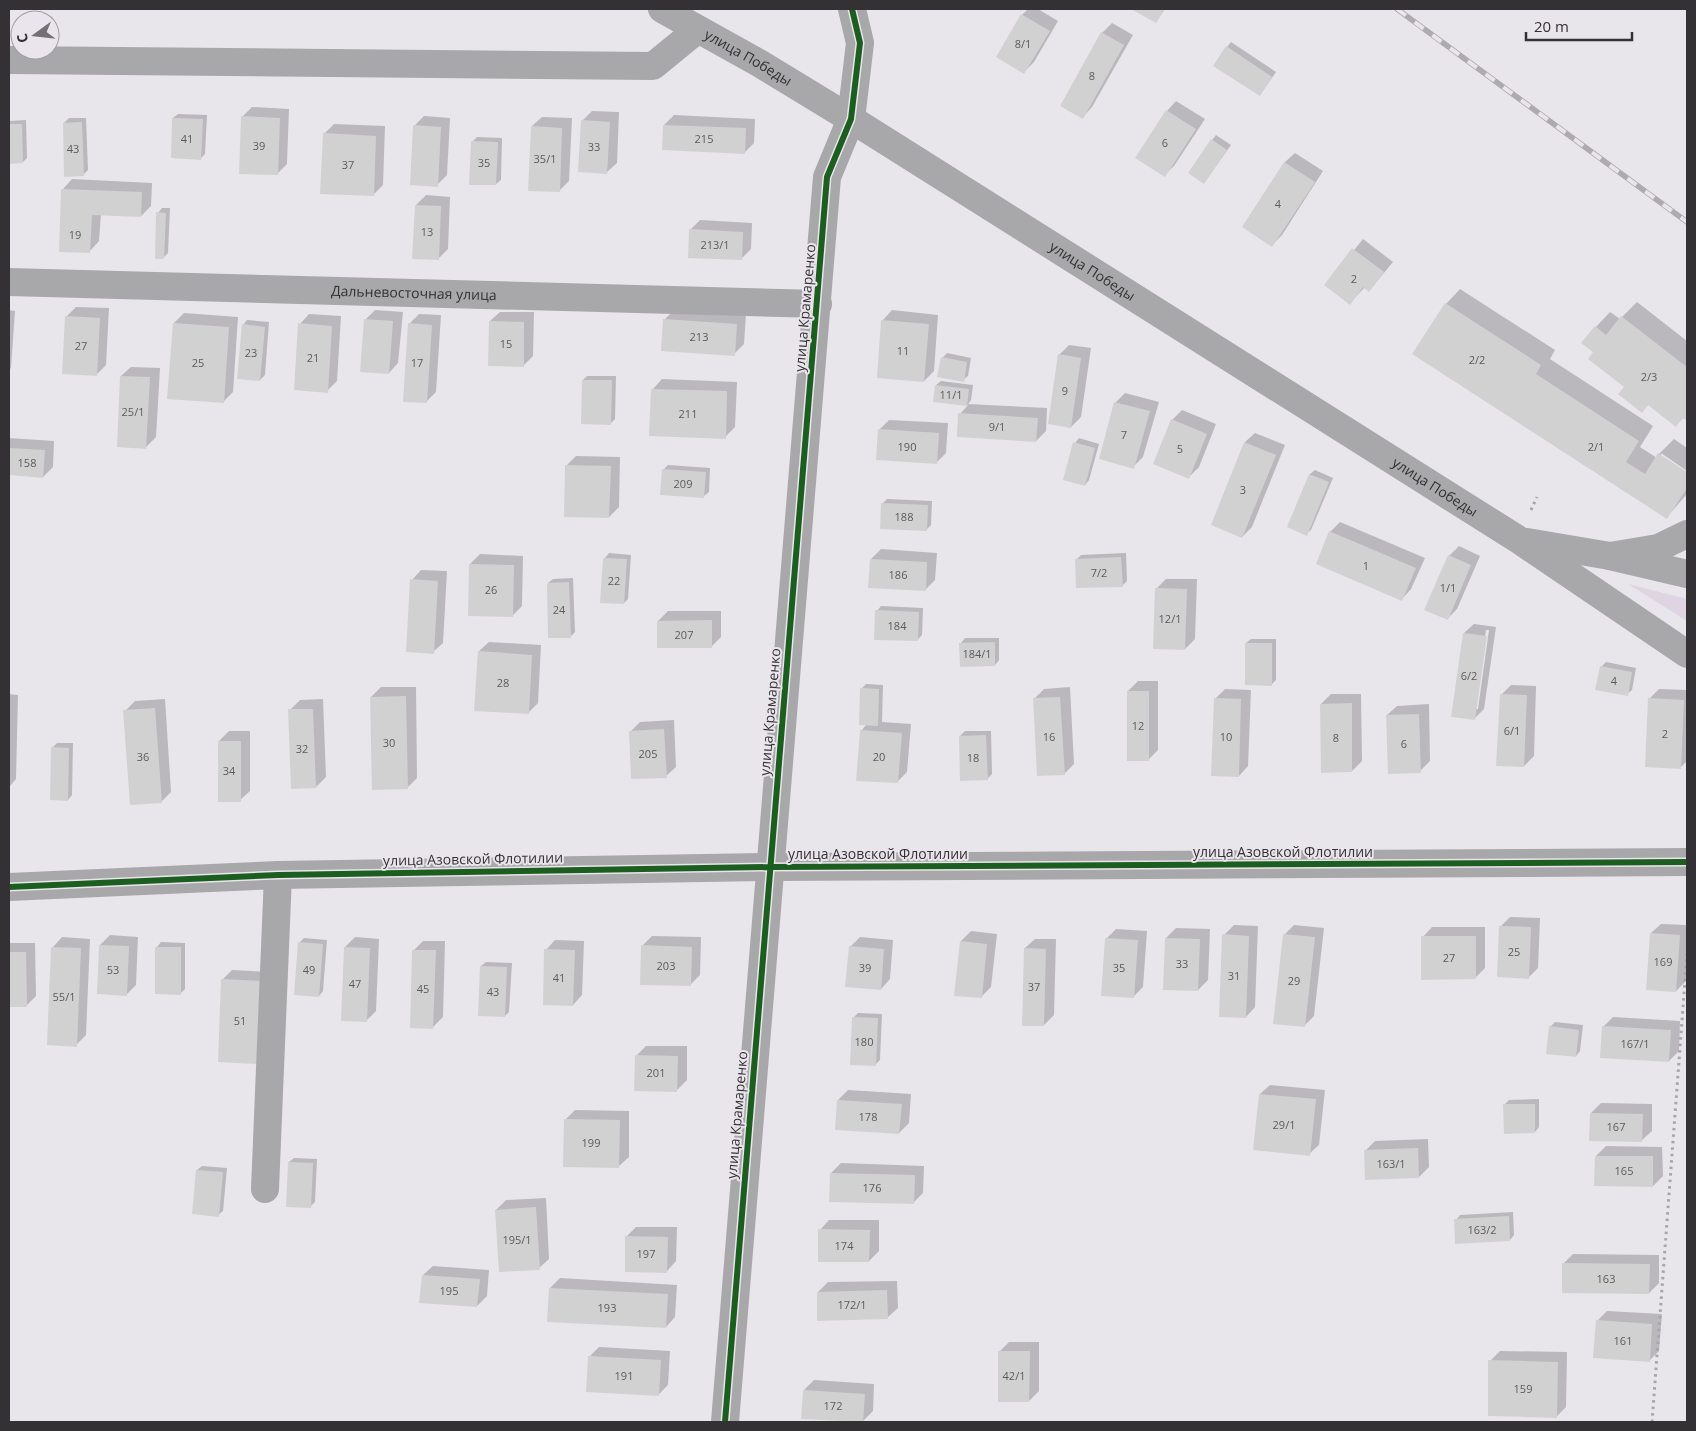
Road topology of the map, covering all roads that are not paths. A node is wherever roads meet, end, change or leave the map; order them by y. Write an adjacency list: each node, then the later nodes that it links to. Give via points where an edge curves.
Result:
1 (662, 9): 3 (street, улица Победы)
2 (852, 9): 5 (street, улица Крамаренко, via 860,43)
3 (697, 30): 4 (street, via 652,66); 5 (street, улица Победы)
4 (9, 60)
5 (852, 119): 7 (street, улица Крамаренко, via 827,177); 9 (street, улица Победы)
6 (9, 282): 7 (street, Дальневосточная улица)
7 (818, 304): 14 (street, улица Крамаренко)
8 (1687, 534): 10 (street, via 1658,548)
9 (1518, 540): 10 (street, улица Победы); 12 (street, улица Победы)
10 (1610, 556): 11 (street, улица Победы)
11 (1687, 574)
12 (1687, 654)
13 (1687, 862): 14 (street, улица Азовской Флотилии)
14 (770, 867): 15 (street, улица Азовской Флотилии); 18 (street, улица Крамаренко)
15 (278, 875): 16 (street, улица Азовской Флотилии); 17 (street)
16 (9, 886)
17 (265, 1189)
18 (725, 1422)

